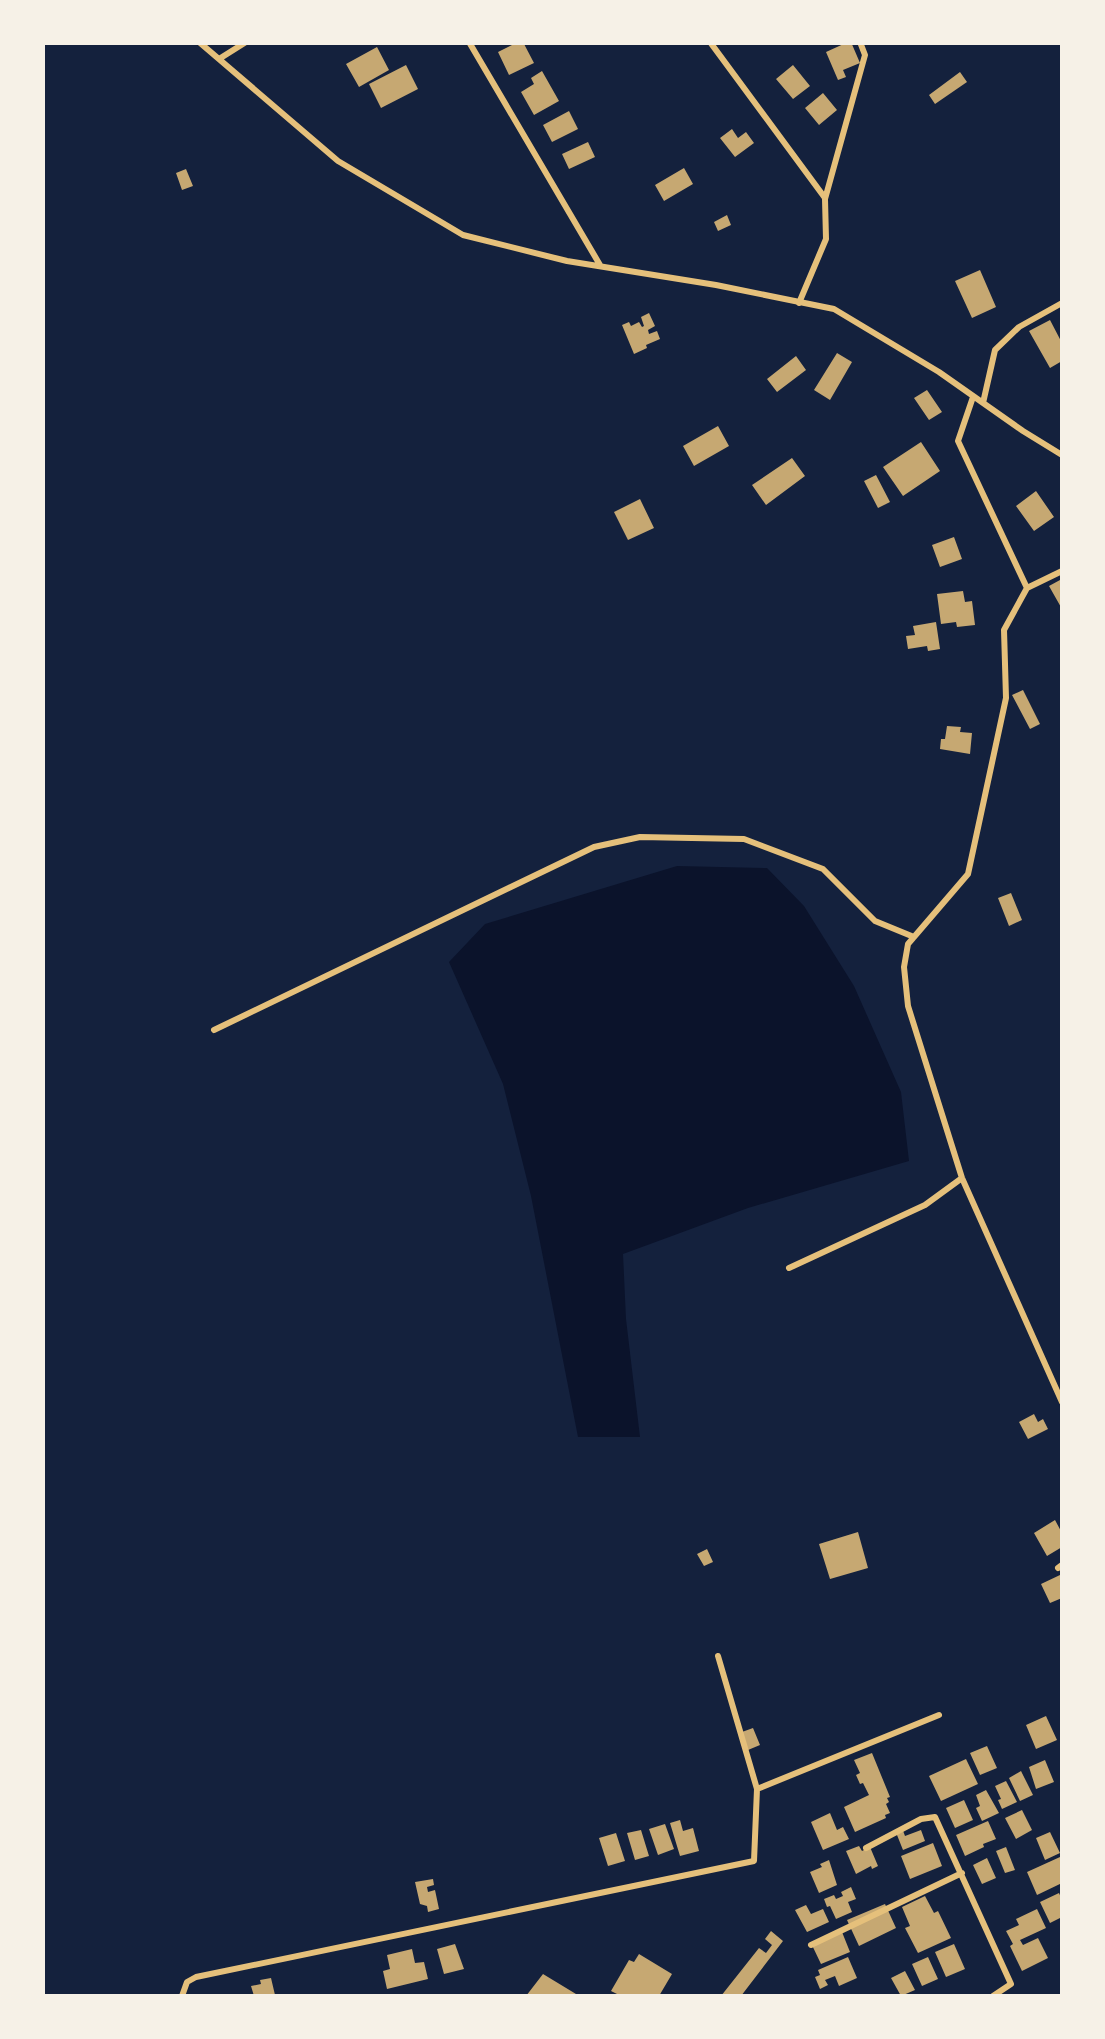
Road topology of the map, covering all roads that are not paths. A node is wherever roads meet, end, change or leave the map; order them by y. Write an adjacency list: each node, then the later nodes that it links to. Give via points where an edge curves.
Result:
1 (199, 42): 6 (street)
2 (246, 42): 6 (street)
3 (469, 42): 8 (street)
4 (710, 42): 7 (street)
5 (860, 42): 7 (street, via 865,55)
6 (219, 59): 8 (street, via 338,160 463,235)
7 (826, 198): 9 (street, via 826,239)
8 (601, 267): 9 (street)
9 (800, 302): 11 (street, via 834,310)
10 (1062, 303): 12 (street, via 1019,327 995,350)
11 (974, 396): 12 (street); 15 (street, via 958,441)
12 (984, 404): 13 (street)
13 (1062, 455)
14 (1062, 571): 15 (street)
15 (1028, 588): 16 (street, via 1004,630 1006,698 968,874)
16 (914, 937): 17 (street, via 875,921 823,869 744,839 640,837 594,848); 18 (street, via 904,968 908,1006)
17 (214, 1030)
18 (962, 1178): 19 (street, via 924,1204); 20 (street)
19 (789, 1268)
20 (1062, 1402)
21 (718, 1656): 23 (street)
22 (939, 1715): 23 (street)
23 (758, 1789): 27 (street, via 754,1862 196,1977)
24 (866, 1848): 25 (street, via 935,1817)
25 (962, 1873): 26 (street); 28 (street, via 1011,1984)
26 (811, 1945)
27 (182, 1996)
28 (993, 1996)

